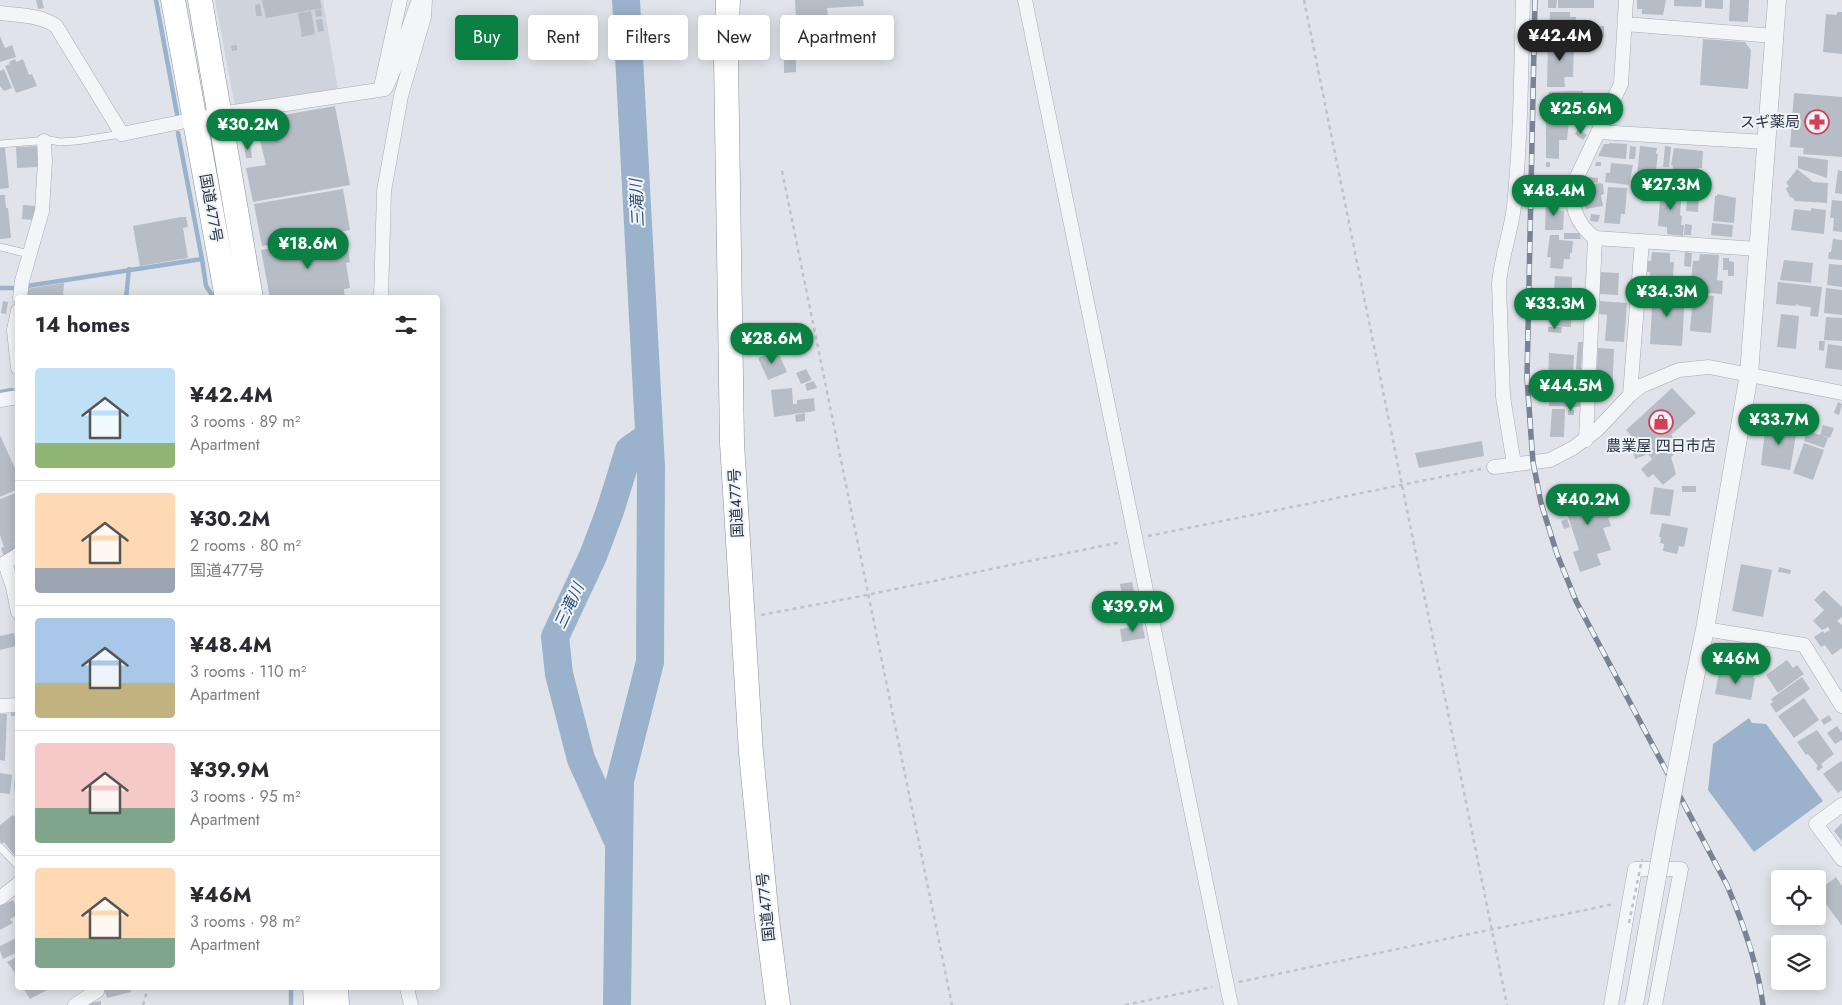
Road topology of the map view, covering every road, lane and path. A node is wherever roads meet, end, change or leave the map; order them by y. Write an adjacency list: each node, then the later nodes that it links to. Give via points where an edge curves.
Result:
1 (173, 0): 17 (highway, 国道477号)
2 (200, 0): 16 (highway, 国道477号)
3 (400, 0): 15 (street)
4 (420, 0): 15 (street, via 396,69 385,89)
5 (425, 0): 32 (street, via 424,17 401,96 384,191)
6 (728, 0): 49 (highway, 国道477号, via 726,58 732,443)
7 (1025, 0): 44 (street)
8 (1304, 0): 43 (path)
9 (1523, 0): 41 (street, via 1515,192 1499,284 1503,397)
10 (1626, 0): 13 (street)
11 (1776, 0): 14 (street)
12 (0, 13): 19 (street, via 38,18 56,26)
13 (1625, 24): 14 (street); 18 (street, via 1622,84)
14 (1774, 36): 21 (street)
15 (380, 90): 16 (street)
16 (220, 114): 17 (street); 31 (highway, 国道477号)
17 (195, 120): 19 (street); 30 (highway, 国道477号)
18 (1598, 132): 21 (street); 24 (street, via 1572,191 1576,215)
19 (122, 134): 20 (lane, via 76,142)
20 (44, 141): 22 (lane); 28 (street, via 42,211)
21 (1766, 142): 27 (street)
22 (0, 144)
23 (782, 171): 47 (path)
24 (1595, 238): 25 (street); 40 (street)
25 (1642, 241): 27 (street); 37 (street)
26 (0, 247): 28 (lane)
27 (1758, 249): 35 (street)
28 (29, 254): 29 (street)
29 (21, 290)
30 (226, 295)
31 (251, 295)
32 (381, 295)
33 (15, 325): 34 (street)
34 (15, 340)
35 (1749, 374): 36 (street); 37 (street, via 1709,367 1679,370 1641,386); 50 (street)
36 (1842, 393)
37 (1630, 395): 40 (street)
38 (15, 398): 39 (street)
39 (0, 400)
40 (1586, 440): 41 (street, via 1550,460)
41 (1514, 464): 42 (street)
42 (1494, 466): 43 (path)
43 (1401, 485): 44 (path); 63 (path)
44 (1135, 539): 47 (path); 64 (street)
45 (15, 556): 46 (street)
46 (2, 563): 48 (street)
47 (867, 595): 49 (path); 76 (path)
48 (15, 597)
49 (742, 618): 75 (highway, 国道477号, via 751,753)
50 (1705, 629): 53 (street, via 1804,645); 81 (street, bridge)
51 (15, 705): 52 (street)
52 (0, 706)
53 (1842, 706)
54 (1842, 805): 57 (street, via 1816,824)
55 (0, 847): 58 (lane)
56 (1643, 855): 62 (path, bridge)
57 (1842, 859)
58 (15, 863)
59 (15, 886): 60 (street)
60 (0, 898)
61 (1630, 900): 63 (path); 80 (street); 82 (street, via 1635,869 1681,869)
62 (1629, 923)
63 (1493, 930): 64 (path); 79 (path)
64 (1226, 984): 77 (path); 78 (street)
65 (96, 990): 70 (street)
66 (147, 990): 71 (path)
67 (315, 990): 72 (highway)
68 (336, 990): 73 (highway)
69 (407, 990): 74 (street)
70 (75, 1005)
71 (143, 1005)
72 (316, 1005)
73 (337, 1005)
74 (411, 1005)
75 (778, 1005)
76 (952, 1005)
77 (1125, 1005)
78 (1231, 1005)
79 (1507, 1005)
80 (1611, 1005)
81 (1634, 1005)
82 (1655, 1005)

